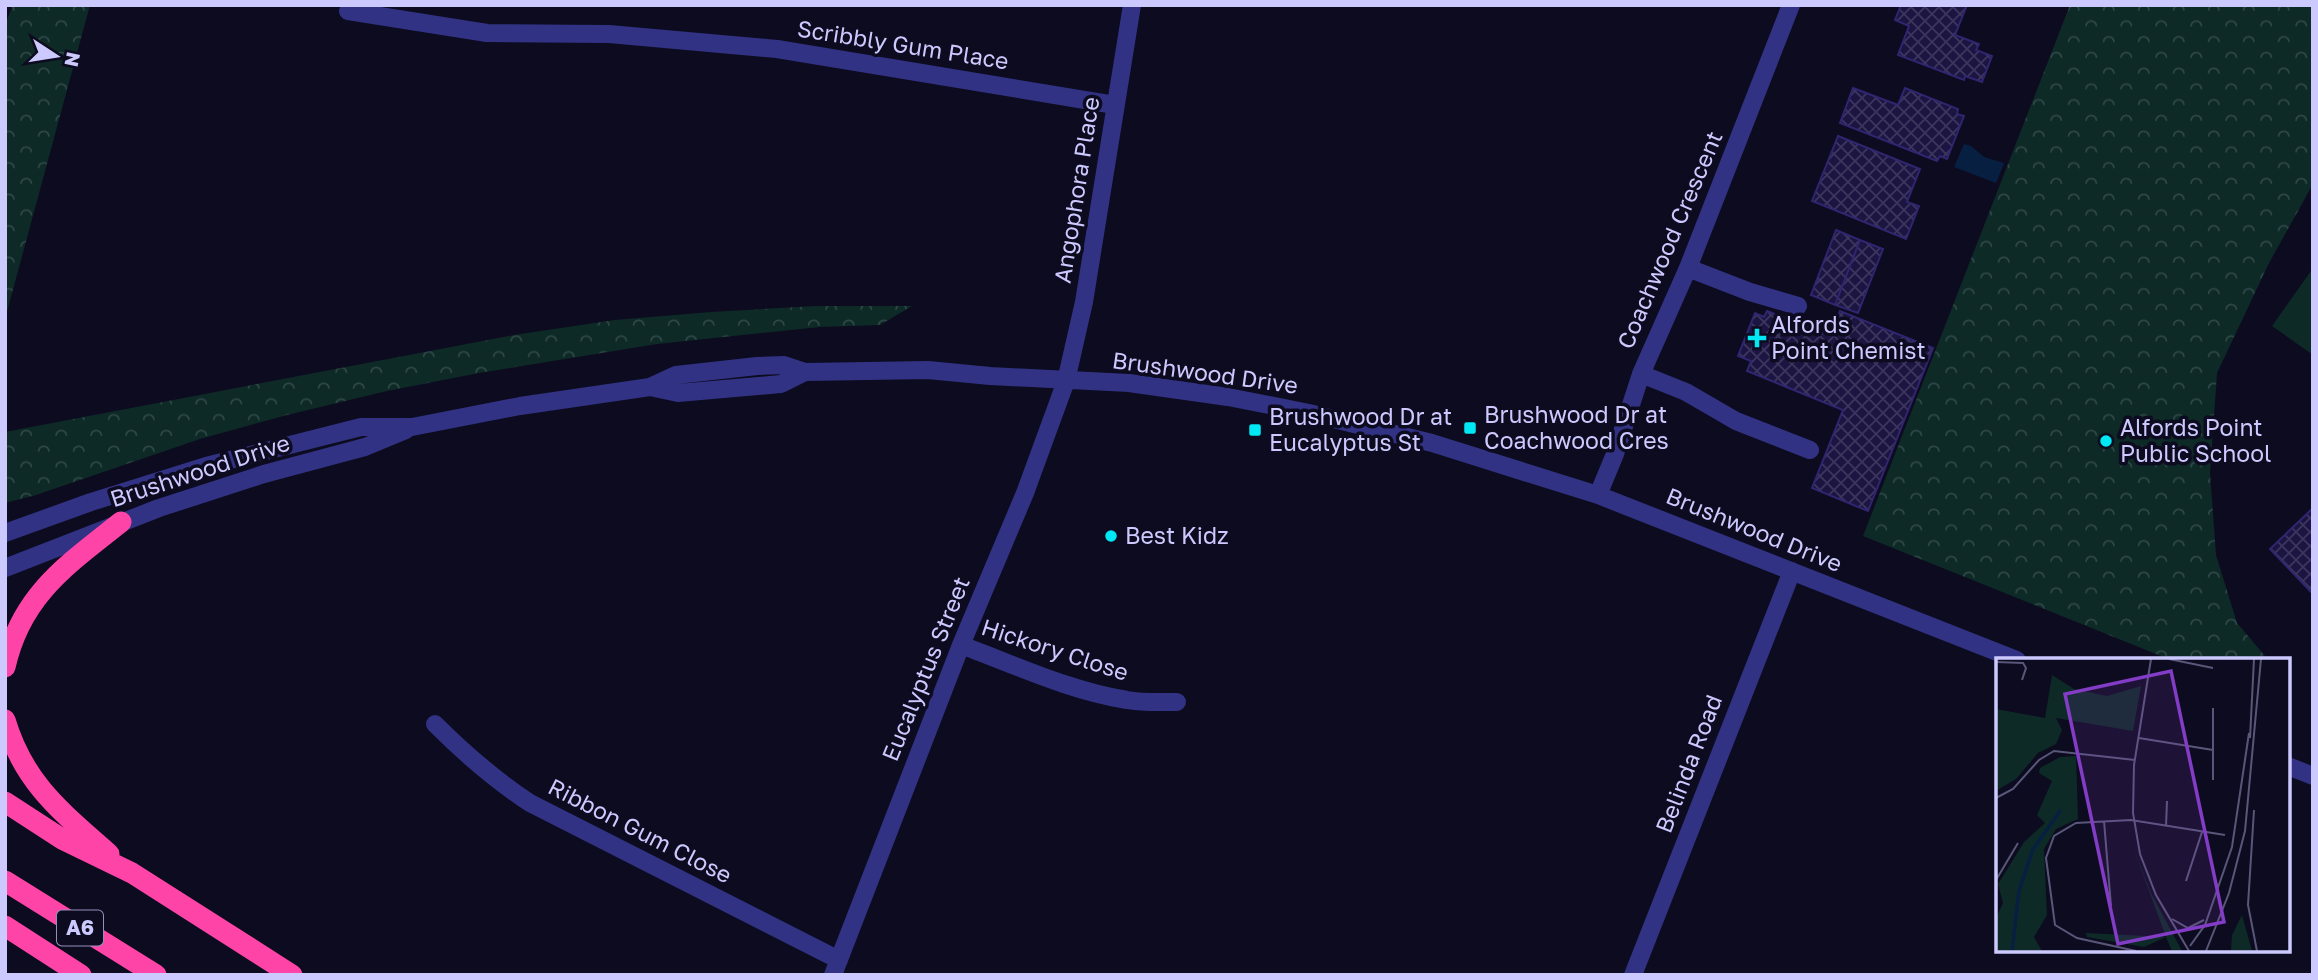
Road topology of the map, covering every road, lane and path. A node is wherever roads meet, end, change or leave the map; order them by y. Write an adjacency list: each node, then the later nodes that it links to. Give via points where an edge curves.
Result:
1 (1132, 5): 4 (street, Angophora Place)
2 (1791, 5): 5 (street, Coachwood Crescent)
3 (348, 11): 4 (street, Scribbly Gum Place, via 487,33 609,34 777,49)
4 (1115, 105): 8 (street, Angophora Place, via 1084,302)
5 (1688, 268): 6 (street); 7 (street, Coachwood Crescent)
6 (1798, 306)
7 (1641, 374): 10 (street, via 1686,392 1736,421); 11 (street, Coachwood Crescent)
8 (1066, 381): 9 (street, Brushwood Drive, via 929,370 805,372 781,384 678,393 650,387); 11 (street, Brushwood Drive, via 1129,383 1309,413 1432,443); 16 (street, Eucalyptus Street, via 1025,494)
9 (412, 427): 12 (street, Brushwood Drive, via 365,447 212,489); 13 (street, Brushwood Drive, via 361,427 273,448 152,482)
10 (1810, 450)
11 (1598, 495): 15 (street, Brushwood Drive)
12 (121, 522): 14 (street, Brushwood Drive); 18 (highway, via 46,585 18,629)
13 (5, 533)
14 (5, 568)
15 (1792, 571): 17 (street, Brushwood Drive); 32 (street, Belinda Road)
16 (961, 645): 19 (street, Hickory Close, via 1097,694 1129,701); 28 (street, Eucalyptus Street)
17 (2012, 658)
18 (5, 667)
19 (1177, 702)
20 (5, 720): 25 (highway, via 39,789)
21 (435, 724): 28 (street, Ribbon Gum Close, via 469,758 530,803)
22 (2290, 767): 23 (street)
23 (2313, 776)
24 (5, 802): 25 (highway, via 62,839)
25 (132, 873): 31 (highway)
26 (5, 881): 30 (highway, A6)
27 (5, 926): 29 (highway, A6)
28 (836, 967)
29 (81, 975)
30 (156, 975)
31 (292, 975)
32 (1633, 975)

